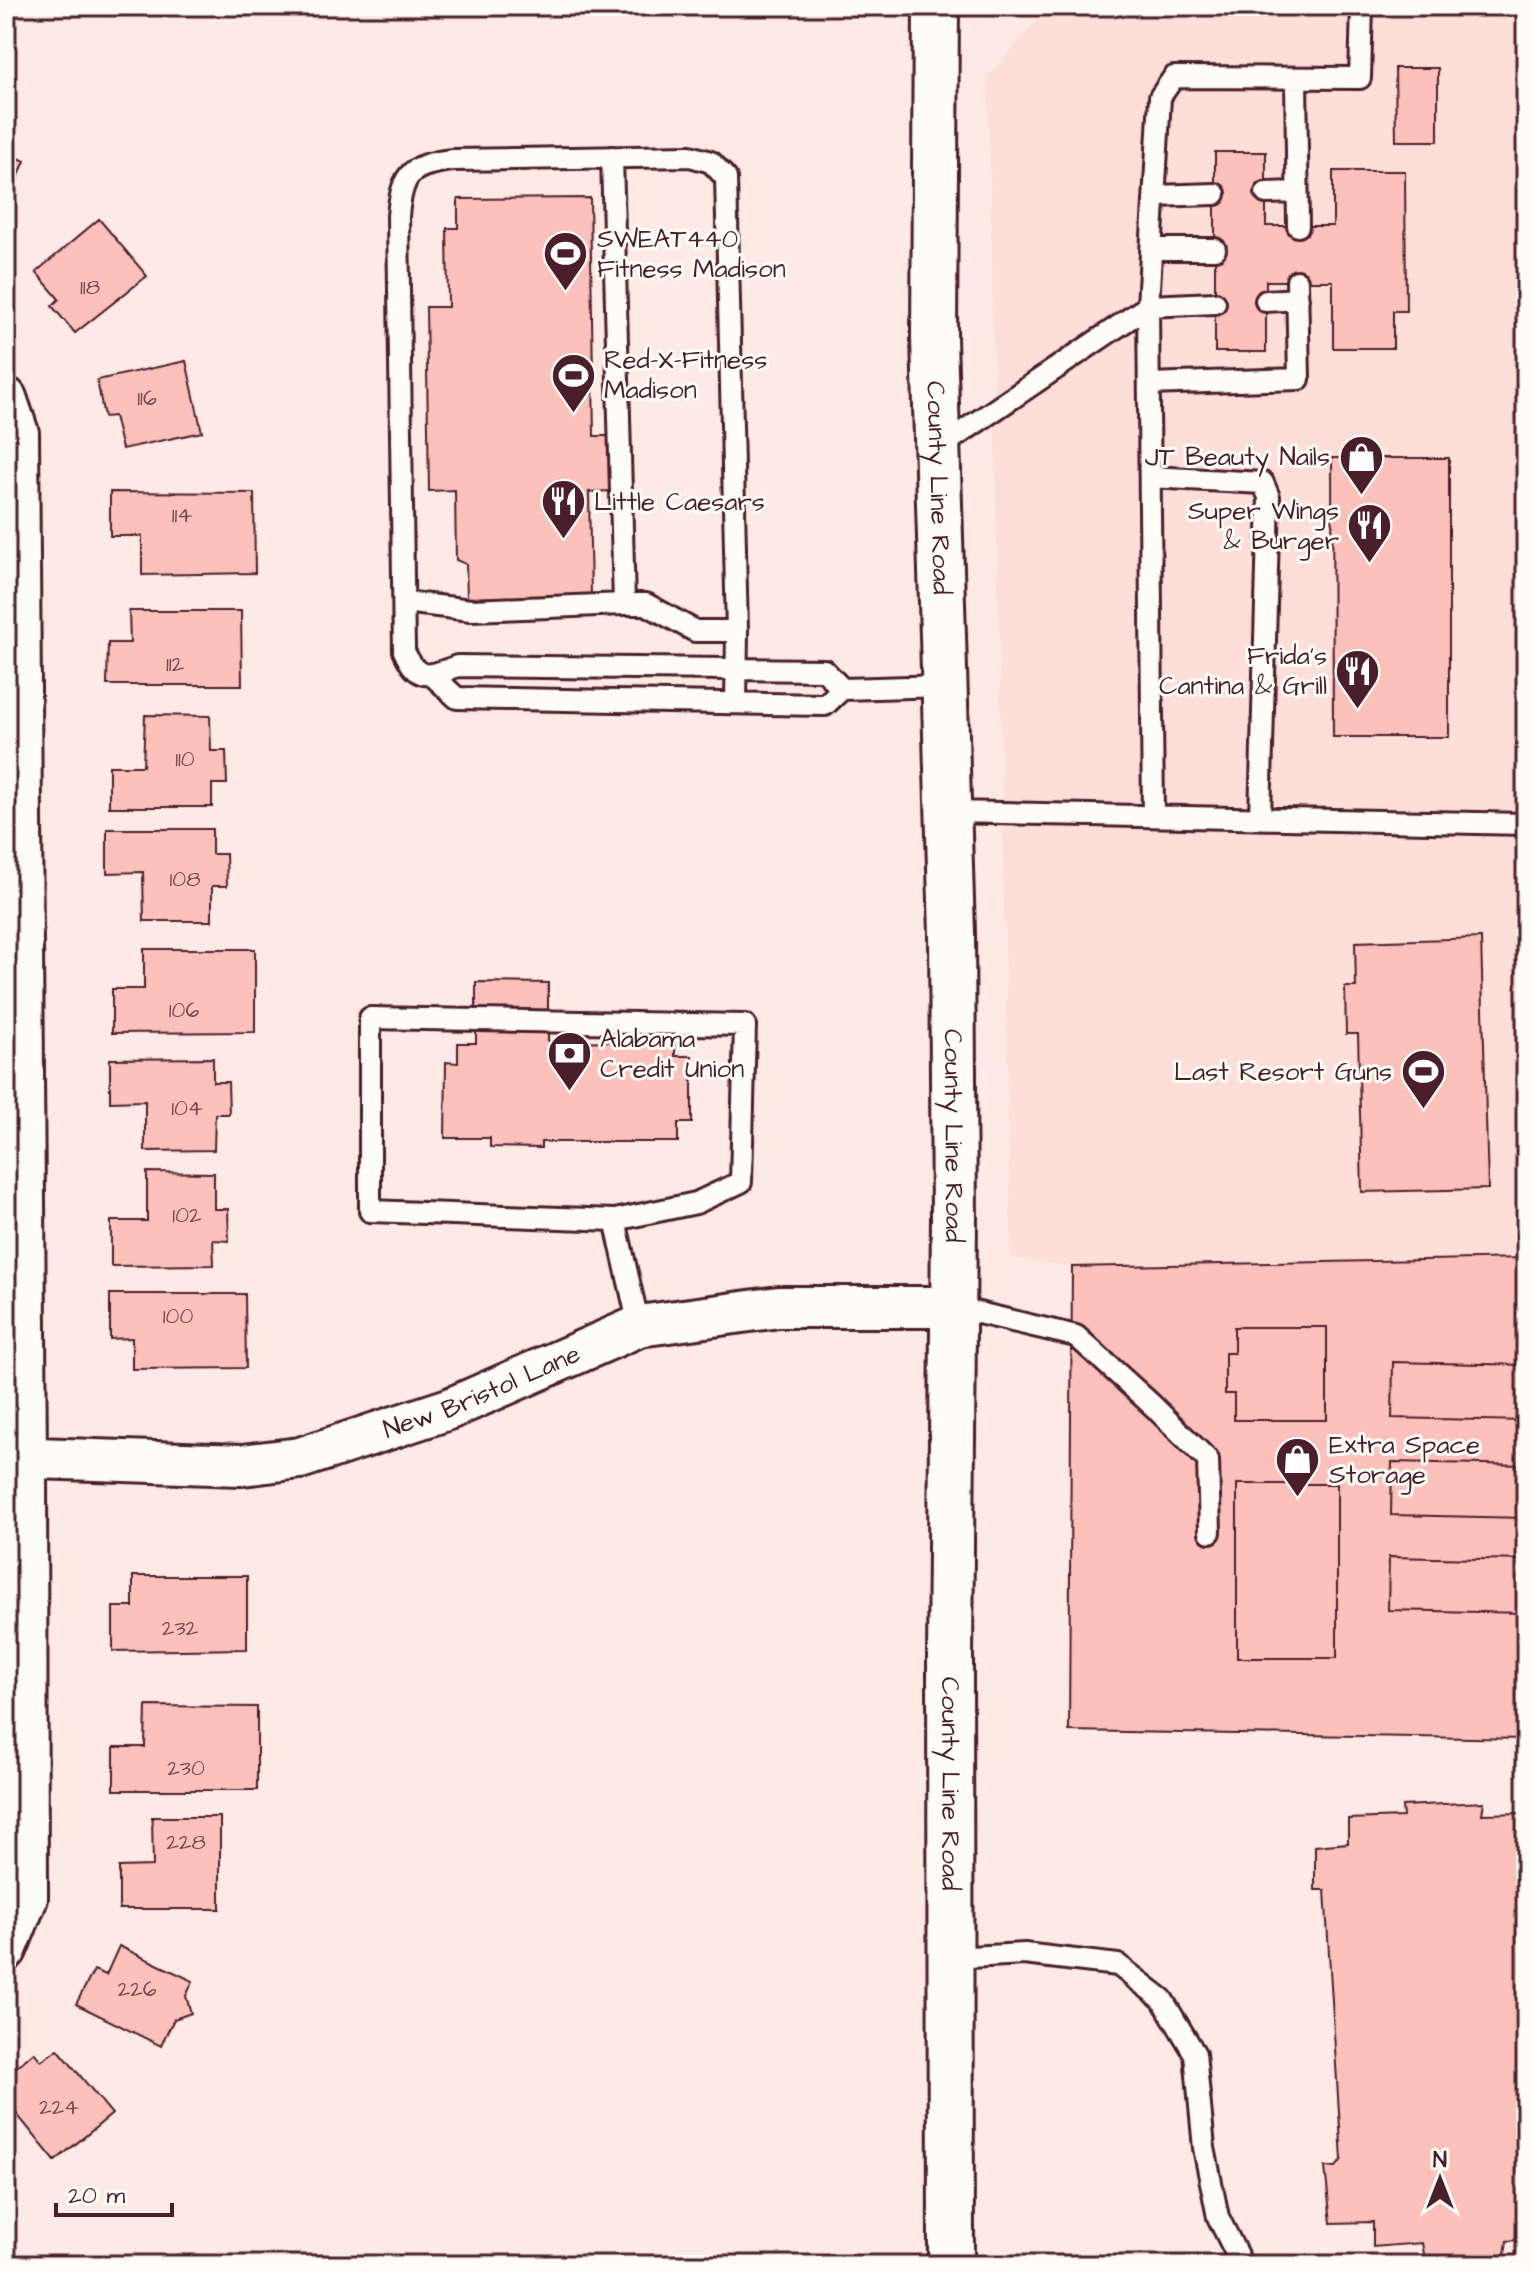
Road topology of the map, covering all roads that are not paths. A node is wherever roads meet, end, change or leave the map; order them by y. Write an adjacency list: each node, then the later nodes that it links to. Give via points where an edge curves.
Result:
1 (936, 6): 17 (main road, County Line Road)
2 (1362, 6): 3 (lane, via 1360,78)
3 (1296, 78): 5 (lane); 8 (lane, via 1174,77 1160,97)
4 (612, 157): 19 (lane, via 453,160 424,164 408,174 398,216); 20 (lane); 21 (lane, via 690,156 711,162 726,178)
5 (1297, 192): 6 (lane); 9 (lane)
6 (1266, 193)
7 (1215, 194): 8 (lane)
8 (1155, 196): 10 (lane)
9 (1298, 226)
10 (1151, 249): 11 (lane); 14 (lane)
11 (1215, 249)
12 (1266, 301): 15 (lane, via 1298,290 1299,379)
13 (1215, 303): 14 (lane)
14 (1148, 306): 15 (lane); 17 (lane)
15 (1149, 384): 18 (lane)
16 (6, 398): 31 (street, via 18,433)
17 (937, 449): 24 (main road, County Line Road)
18 (1150, 477): 28 (lane); 29 (lane, via 1263,483 1269,497)
19 (404, 602): 20 (lane, via 471,610); 23 (lane, via 404,651 420,674)
20 (624, 604): 21 (lane, via 646,604 695,631)
21 (737, 631): 22 (lane)
22 (736, 670): 23 (lane, via 457,666); 25 (lane, via 824,670); 26 (lane)
23 (433, 676): 26 (lane, via 457,698)
24 (944, 686): 25 (lane); 27 (main road, County Line Road)
25 (842, 689): 26 (lane, via 825,705)
26 (736, 703)
27 (949, 812): 28 (lane); 33 (main road, County Line Road)
28 (1153, 815): 29 (lane)
29 (1260, 818): 30 (lane)
30 (1526, 824)
31 (13, 879): 35 (street)
32 (615, 1220): 32 (lane, via 696,1203 741,1182 745,1025 370,1018 370,1211); 34 (lane)
33 (953, 1307): 34 (street, New Bristol Lane, via 779,1307); 36 (lane, via 1076,1336 1208,1460); 38 (main road, County Line Road)
34 (639, 1326): 35 (street, New Bristol Lane, via 449,1409 300,1458 242,1465)
35 (16, 1457): 37 (street, via 27,1898)
36 (1210, 1532)
37 (6, 1950)
38 (951, 1958): 39 (main road, County Line Road); 40 (lane, via 1024,1954 1118,1965 1162,1999 1195,2054 1204,2148 1218,2217)
39 (951, 2265)
40 (1242, 2265)

